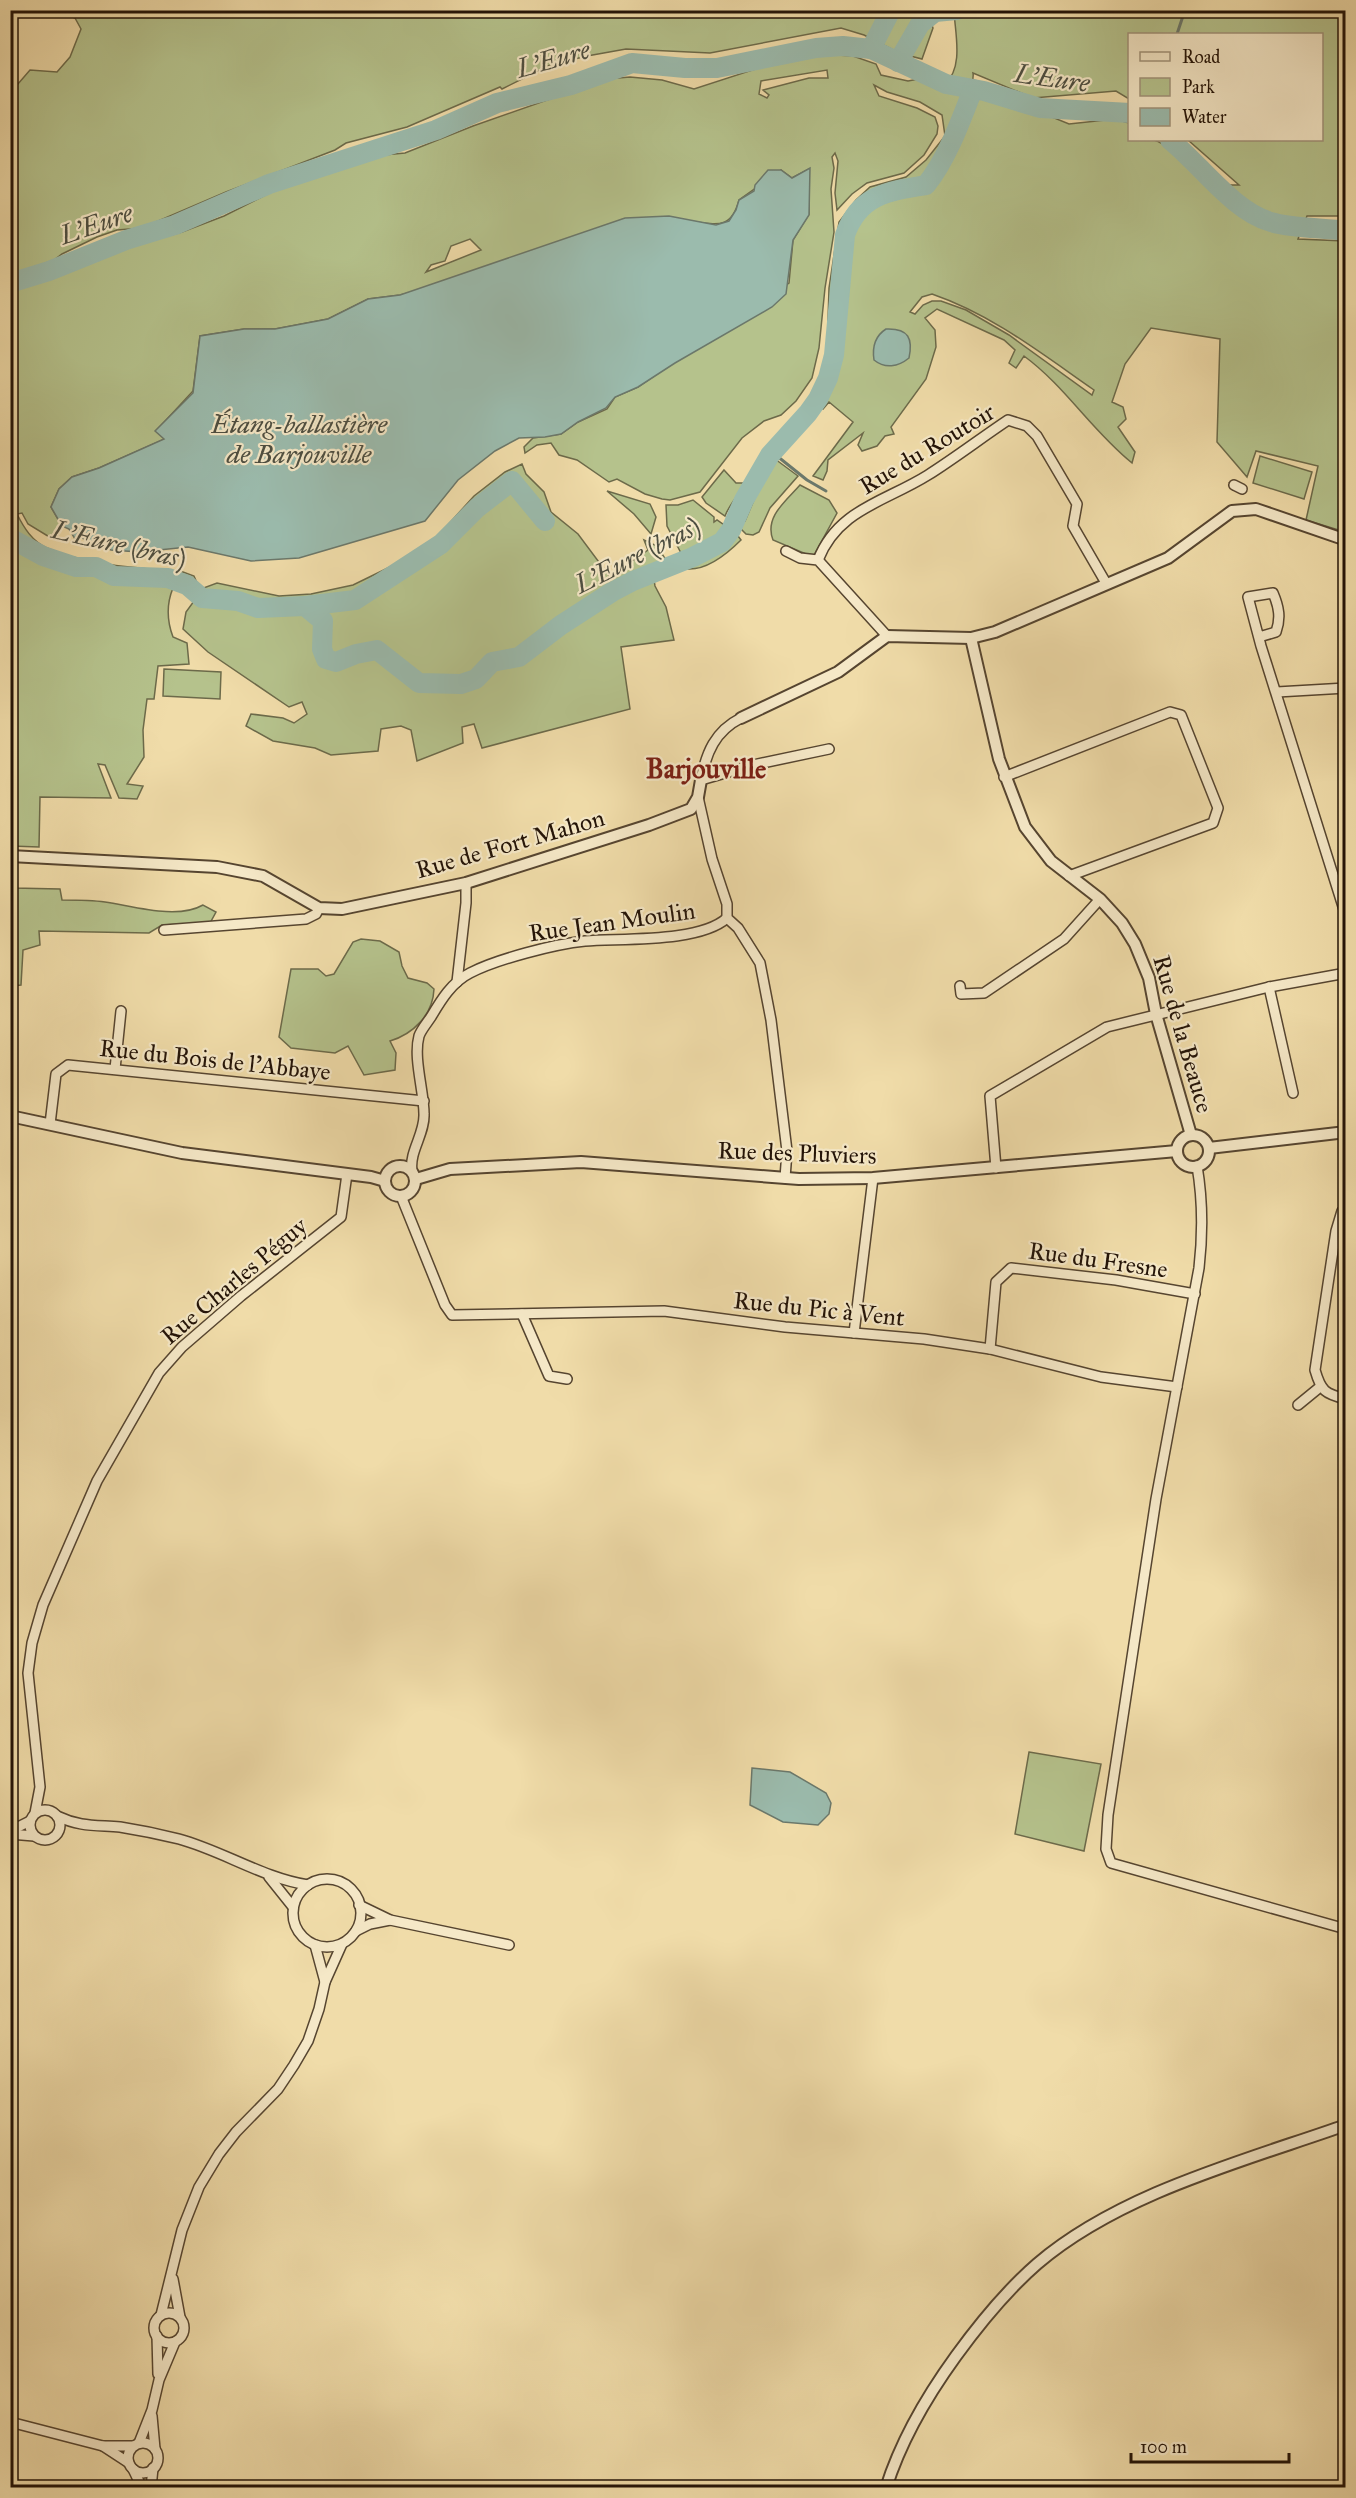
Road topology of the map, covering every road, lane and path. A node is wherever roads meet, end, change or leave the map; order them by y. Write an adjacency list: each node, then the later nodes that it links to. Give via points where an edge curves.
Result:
1 (1346, 540): 4 (street, via 1256,509 1232,511 1168,558)
2 (786, 551): 3 (street)
3 (818, 560): 4 (street, Rue du Routoir, via 839,525 926,476 1008,420 1027,426 1037,436 1077,504 1073,526); 5 (street)
4 (1106, 583): 7 (street, via 994,632)
5 (887, 636): 7 (street); 10 (street, via 838,672)
6 (1259, 637): 6 (street, via 1276,632 1280,622 1274,593 1248,597); 9 (street)
7 (971, 638): 12 (street, Rue de la Beauce)
8 (1346, 688): 9 (street)
9 (1277, 692): 20 (street)
10 (741, 718): 13 (street, via 720,733 706,756)
11 (829, 749): 13 (street)
12 (1004, 777): 16 (street, Rue de la Beauce, via 1025,827 1051,861); 16 (street, via 1170,712 1181,715 1218,808 1213,823)
13 (701, 780): 14 (street)
14 (698, 797): 17 (street, Rue de Fort Mahon, via 691,809 649,825); 21 (street, via 727,904)
15 (10, 856): 19 (street, via 217,867 263,876)
16 (1069, 876): 18 (street, Rue de la Beauce)
17 (466, 883): 19 (street, Rue de Fort Mahon, via 342,909); 24 (street)
18 (1100, 899): 25 (street, via 1064,939 984,993 961,994); 28 (street, Rue de la Beauce, via 1135,944 1149,978)
19 (319, 908): 22 (street, via 306,919)
20 (1346, 916)
21 (727, 918): 24 (street, Rue Jean Moulin, via 720,924 683,935 555,946 470,973); 42 (street, via 760,963 787,1151)
22 (164, 930)
23 (1346, 973): 26 (street)
24 (458, 982): 31 (street, Rue Jean Moulin, via 445,994 420,1035)
25 (960, 986)
26 (1269, 987): 28 (street); 30 (street)
27 (121, 1011): 29 (street)
28 (1156, 1014): 35 (street, Rue de la Beauce); 39 (street, via 1107,1027 990,1096)
29 (115, 1069): 31 (street, Rue du Bois de l'Abbaye); 33 (street, Rue du Bois de l'Abbaye, via 63,1067 56,1074)
30 (1293, 1093)
31 (424, 1101): 41 (street, Rue Jean Moulin, via 422,1133 411,1160)
32 (10, 1116): 33 (street)
33 (50, 1124): 40 (street, via 182,1153)
34 (1346, 1132): 36 (street)
35 (1191, 1135): 36 (street, via 1204,1139); 37 (street, via 1181,1141)
36 (1209, 1148): 38 (street, via 1207,1158)
37 (1178, 1151): 38 (street, via 1185,1164); 39 (street, Rue des Pluviers)
38 (1197, 1166): 47 (street, via 1203,1233)
39 (996, 1168): 43 (street, Rue des Pluviers)
40 (347, 1174): 44 (street); 56 (street, Rue Charles Péguy, via 341,1217 182,1347 159,1373 97,1481 43,1605 32,1643 28,1673)
41 (414, 1175): 42 (street, Rue des Pluviers, via 450,1169 581,1162); 44 (street, via 404,1165 394,1166); 45 (street, via 414,1188)
42 (784, 1178): 43 (street, Rue des Pluviers)
43 (873, 1178): 49 (street)
44 (385, 1181): 45 (street, via 388,1191)
45 (401, 1196): 48 (street, Rue du Pic à Vent, via 452,1315)
46 (1346, 1209): 53 (street, via 1336,1232 1316,1357)
47 (1195, 1294): 50 (street, Rue du Fresne, via 1011,1268 996,1282); 52 (street)
48 (522, 1314): 49 (street, Rue du Pic à Vent, via 664,1311); 51 (street, via 549,1376)
49 (854, 1333): 50 (street, Rue du Pic à Vent)
50 (990, 1349): 52 (street, Rue du Pic à Vent, via 1101,1377)
51 (567, 1379)
52 (1177, 1387): 68 (street, via 1156,1499 1106,1849 1111,1863)
53 (1320, 1388): 54 (street, via 1331,1396); 55 (street)
54 (1346, 1399)
55 (1298, 1405)
56 (40, 1787): 57 (street, Rue Charles Péguy); 58 (street, Rue Charles Péguy)
57 (54, 1813): 58 (street, via 45,1809); 59 (street); 61 (street, via 60,1827)
58 (32, 1817): 60 (street); 62 (street, via 30,1829)
59 (76, 1825): 61 (street); 63 (street, via 122,1828 178,1839 215,1850)
60 (10, 1833): 62 (street)
61 (56, 1835): 62 (street, via 46,1840)
62 (34, 1836)
63 (268, 1875): 64 (street); 66 (street)
64 (308, 1885): 65 (street, via 325,1880 341,1883); 66 (street)
65 (359, 1905): 67 (street); 69 (street, via 361,1914)
66 (293, 1907): 71 (street, via 295,1926 306,1941)
67 (390, 1920): 69 (street); 72 (street)
68 (1346, 1929)
69 (356, 1931): 70 (street)
70 (342, 1944): 71 (street); 73 (street)
71 (315, 1945): 73 (street)
72 (509, 1945)
73 (325, 1982): 75 (street, via 312,2030 294,2065 278,2089 236,2132 199,2187 185,2220)
74 (1346, 2125): 90 (street, via 1203,2175 1119,2211 1038,2264 977,2327 933,2388)
75 (172, 2271): 76 (street); 77 (street)
76 (161, 2315): 77 (street, via 171,2313); 78 (street, via 155,2323)
77 (180, 2317): 79 (street, via 184,2331)
78 (157, 2336): 79 (street); 80 (street)
79 (175, 2342): 80 (street)
80 (159, 2380): 81 (street)
81 (152, 2410): 83 (street); 85 (street)
82 (10, 2422): 84 (street)
83 (136, 2444): 84 (street); 85 (street, via 150,2444); 86 (street, via 129,2452)
84 (103, 2446): 86 (street)
85 (155, 2449): 87 (street, via 158,2457)
86 (131, 2466): 87 (street, via 141,2473); 88 (street)
87 (153, 2468): 89 (street)
88 (142, 2487)
89 (151, 2487)
90 (885, 2487)

